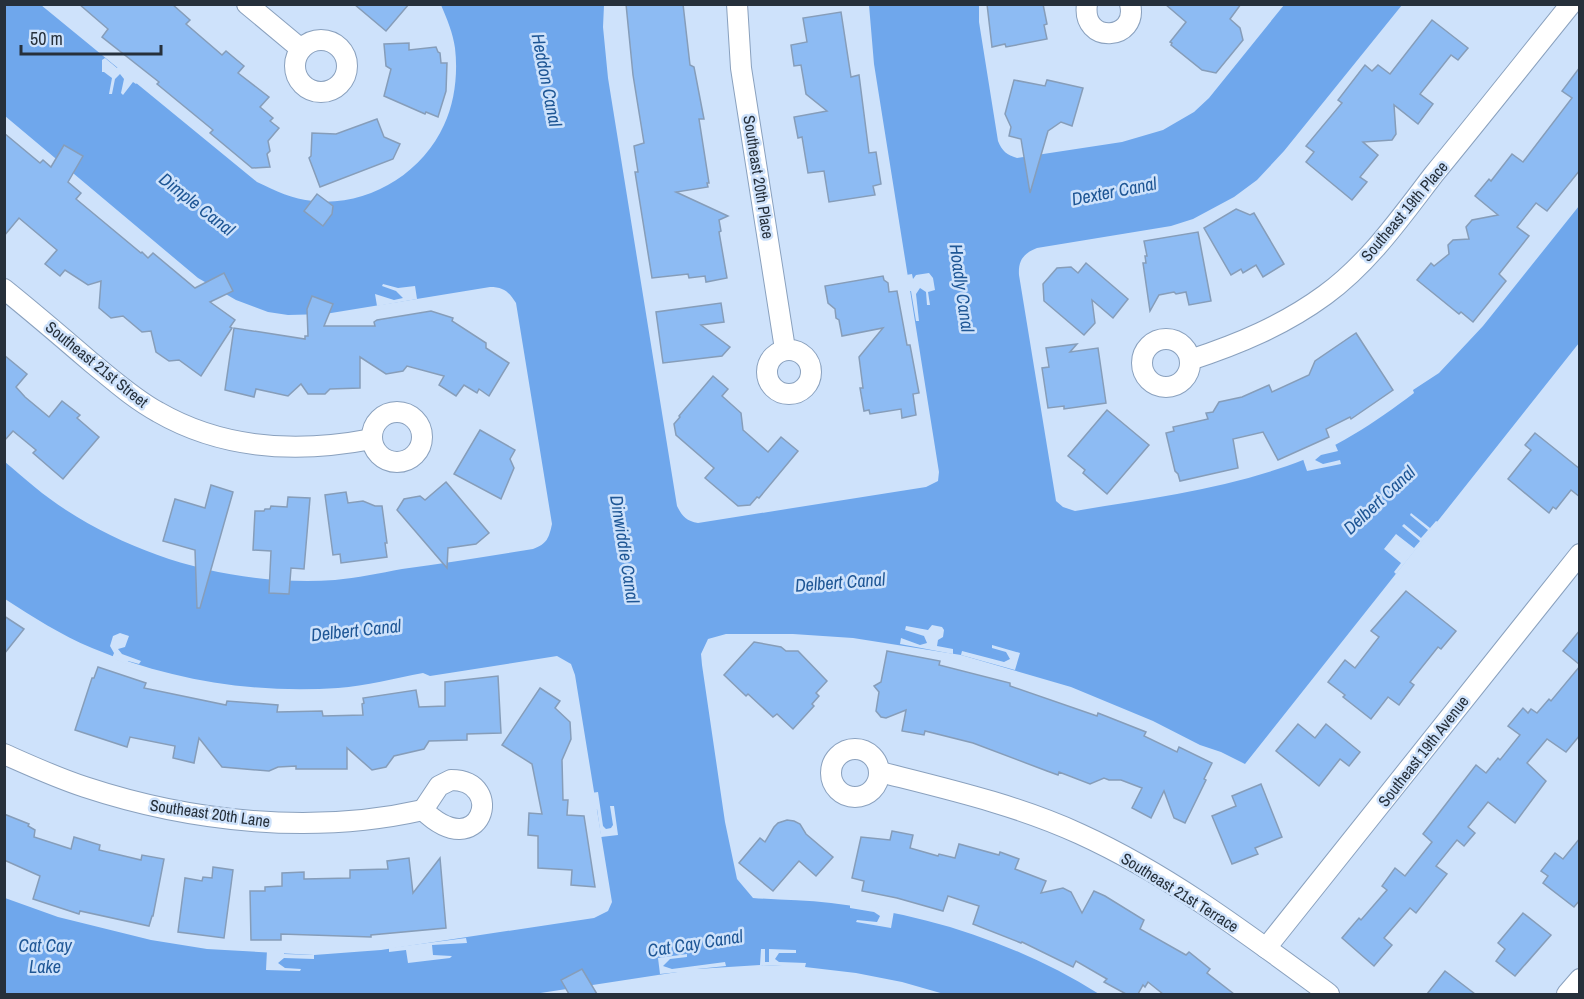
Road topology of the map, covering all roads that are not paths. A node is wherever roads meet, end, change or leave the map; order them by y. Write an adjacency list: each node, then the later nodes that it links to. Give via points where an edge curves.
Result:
1 (247, 4): 6 (street)
2 (737, 4): 8 (street, Southeast 20th Place, via 741,68)
3 (1087, 4): 4 (street, via 1092,26 1107,34 1127,25)
4 (1130, 4)
5 (1571, 4): 9 (street, Southeast 19th Place, via 1356,268 1288,320 1245,341)
6 (301, 49)
7 (4, 289): 10 (street, Southeast 21st Street, via 125,390 173,420 232,441 256,445 308,448)
8 (785, 349)
9 (1190, 360)
10 (372, 439)
11 (1580, 554): 15 (street, Southeast 19th Avenue)
12 (4, 754): 14 (street, Southeast 20th Lane, via 86,787 196,814 309,822 370,819)
13 (880, 772): 15 (street, Southeast 21st Terrace, via 1009,807 1080,834 1158,875)
14 (423, 810)
15 (1266, 948): 17 (street, Southeast 21st Terrace)
16 (1580, 979): 18 (street)
17 (1329, 994)
18 (1567, 994)

